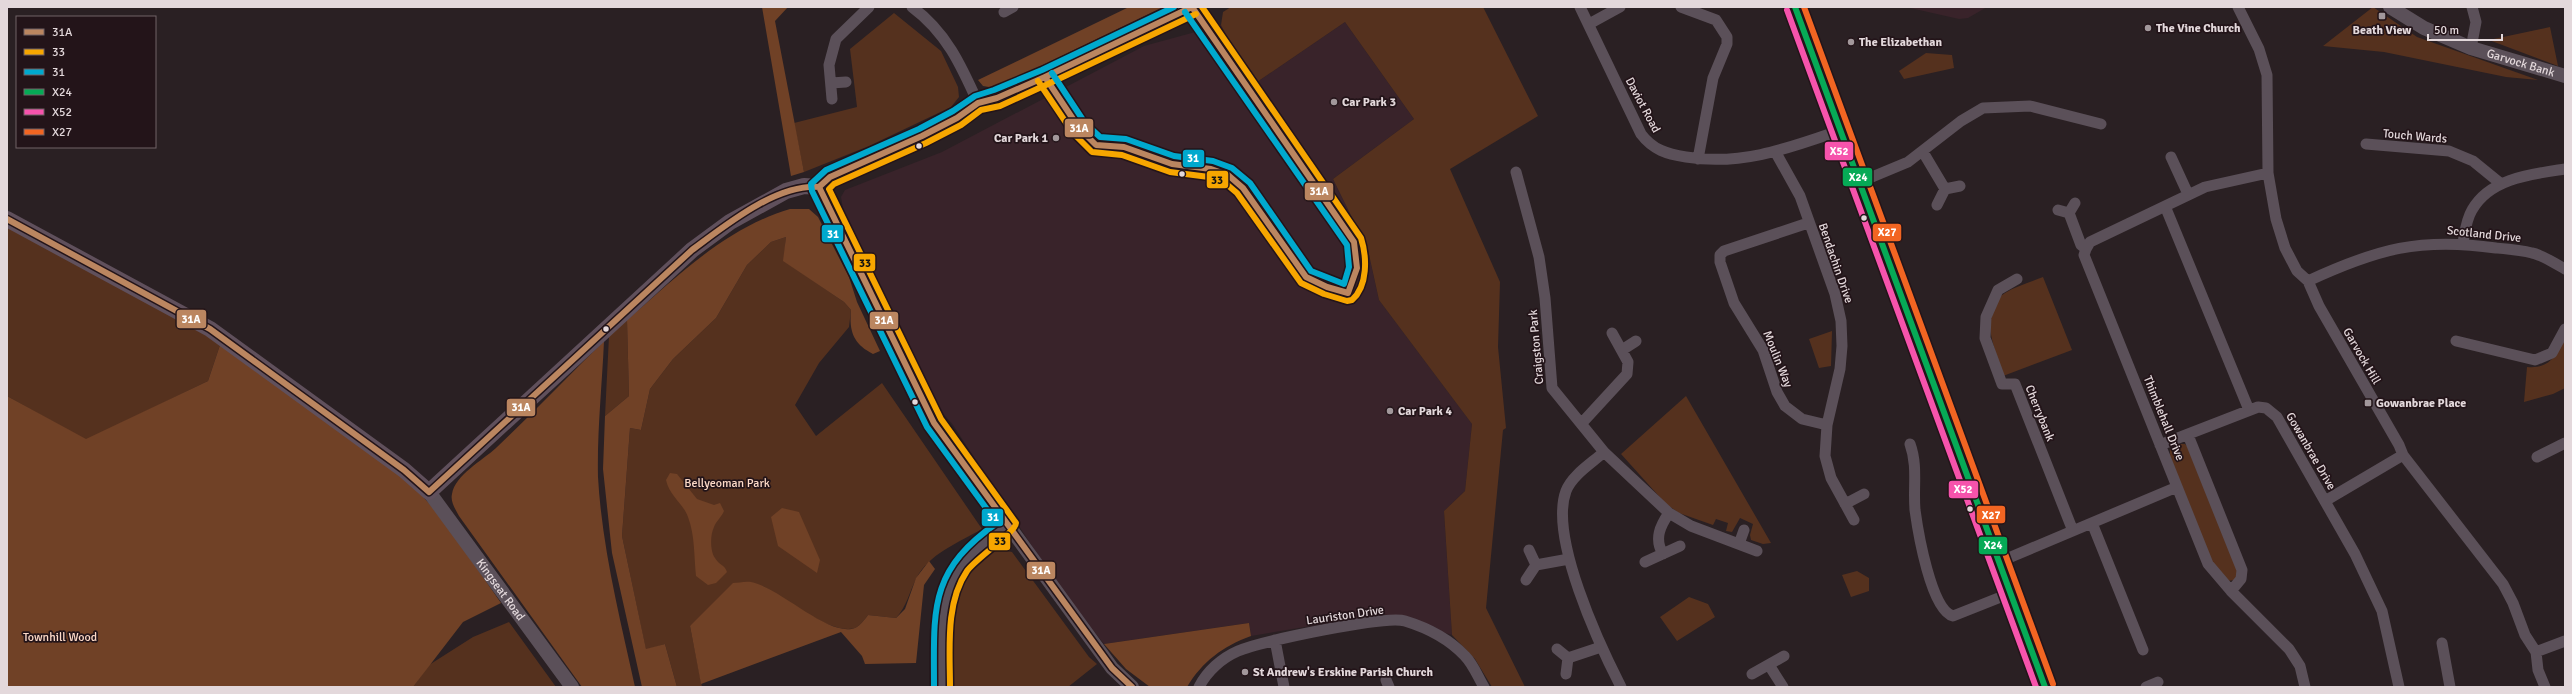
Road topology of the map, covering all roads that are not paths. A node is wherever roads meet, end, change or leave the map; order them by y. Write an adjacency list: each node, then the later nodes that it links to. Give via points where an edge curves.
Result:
1 (869, 7): 15 (street, via 836,39 829,65)
2 (912, 7): 17 (street, via 937,28 949,44)
3 (1193, 7): 17 (main road, via 1032,83)
4 (1580, 7): 11 (street, Daviot Road)
5 (1620, 7): 11 (street)
6 (1681, 7): 24 (street, via 1716,20 1727,36 1727,44 1712,78)
7 (1795, 7): 19 (main road)
8 (2238, 7): 27 (street, Garvock Hill, via 2260,48 2267,75)
9 (2390, 7): 12 (street, Garvock Bank, via 2424,28)
10 (2472, 7): 12 (street, via 2476,22)
11 (1588, 24): 24 (street, Daviot Road, via 1646,141 1658,150)
12 (2471, 48): 13 (street, Garvock Bank)
13 (2565, 76)
14 (846, 82): 15 (street)
15 (831, 83): 16 (street)
16 (832, 99)
17 (978, 103): 31 (main road, via 957,118 922,136 830,177)
18 (2101, 124): 21 (street, via 2030,106 1983,108 1961,121)
19 (1841, 130): 22 (street, Daviot Road); 28 (main road)
20 (2366, 144): 29 (street, Touch Wards, via 2449,151 2473,161)
21 (1922, 152): 28 (street, via 1908,162); 32 (street)
22 (1776, 153): 24 (street, Daviot Road, via 1737,160); 40 (street, Bendachin Drive, via 1800,196)
23 (2171, 157): 33 (street)
24 (1698, 159)
25 (2565, 169): 29 (street)
26 (1516, 172): 52 (street, Craigston Park, via 1539,257 1552,388)
27 (2268, 173): 33 (street, via 2205,187); 45 (street, Garvock Hill, via 2276,219 2285,248 2297,271)
28 (1860, 182): 79 (main road)
29 (2500, 183): 41 (street, via 2472,209)
30 (1960, 186): 32 (street)
31 (819, 187): 62 (main road, via 804,186 786,191 736,218 703,241 666,271); 69 (street, via 934,423)
32 (1945, 189): 35 (street)
33 (2188, 194): 36 (street)
34 (2075, 203): 38 (street)
35 (1937, 206)
36 (2165, 206): 42 (street, via 2090,242); 51 (street)
37 (2058, 210): 38 (street)
38 (2069, 213): 42 (street, Thimblehall Drive, via 2081,245)
39 (7, 219): 62 (main road, via 210,329 404,470)
40 (1808, 223): 53 (street, Bendachin Drive, via 1835,294 1841,321 1840,369); 53 (street, Moulin Way, via 1724,251 1720,255 1720,262 1734,303 1763,350 1777,392 1785,406 1802,418)
41 (2463, 243): 43 (street, Scotland Drive, via 2533,253); 45 (street, Scotland Drive, via 2424,244 2399,248 2349,262)
42 (2086, 249): 57 (street, Thimblehall Drive, via 2084,255)
43 (2565, 269)
44 (2017, 280): 71 (street, Cherrybank, via 1998,290 1986,317 1985,338 2002,384 2015,384)
45 (2308, 281): 59 (street, Garvock Hill, via 2319,306)
46 (2565, 329): 49 (street, via 2552,353 2535,360)
47 (1612, 333): 50 (street)
48 (1636, 341): 50 (street)
49 (2456, 341)
50 (1622, 350): 52 (street, via 1628,362 1627,374)
51 (2249, 410): 54 (street); 64 (street, Gowanbrae Drive, via 2266,408 2277,417)
52 (1581, 424): 58 (street, Craigston Park)
53 (1827, 425): 65 (street, Bendachin Drive, via 1824,442 1828,470)
54 (2188, 435): 57 (street); 82 (street, Thimblehall Drive, via 2242,570 2241,578)
55 (2565, 443): 60 (street)
56 (1910, 444): 83 (street, via 1916,466 1915,509 1919,536 1925,563 1942,610 1953,616)
57 (2160, 445): 61 (street, Thimblehall Drive)
58 (1604, 452): 66 (street, Craigston Park); 77 (street, via 1579,474 1566,490 1561,522)
59 (2403, 455): 64 (street); 90 (street, Garvock Hill, via 2450,518 2490,564 2514,603 2525,635)
60 (2537, 457)
61 (2177, 487): 68 (street); 82 (street, Thimblehall Drive, via 2208,564)
62 (428, 492): 97 (street, Kingseat Road)
63 (1864, 494): 65 (street)
64 (2325, 501): 108 (street, Gowanbrae Drive, via 2355,554 2382,611)
65 (1845, 504): 67 (street, Bendachin Drive)
66 (1669, 513): 72 (street, Craigston Park, via 1691,526); 76 (street, via 1659,526 1659,547)
67 (1854, 520)
68 (2092, 523): 71 (street); 89 (street)
69 (1008, 525): 98 (street, via 971,553 950,581 943,618); 99 (street, via 1112,668)
70 (1744, 530): 72 (street)
71 (2073, 531): 79 (street)
72 (1739, 544): 75 (street, Craigston Park)
73 (1680, 546): 76 (street)
74 (1529, 550): 80 (street)
75 (1757, 551)
76 (1663, 554): 78 (street)
77 (1569, 559): 80 (street); 87 (street)
78 (1645, 562)
79 (1999, 562): 83 (main road)
80 (1536, 565): 81 (street)
81 (1526, 580)
82 (2231, 591): 107 (street, Thimblehall Drive, via 2289,649 2300,666)
83 (2011, 594): 105 (main road)
84 (1275, 640): 100 (street, Lauriston Drive, via 1238,651 1220,661); 101 (street); 102 (street, Lauriston Drive, via 1354,625 1403,620 1434,632 1466,657)
85 (2565, 641): 90 (street)
86 (2442, 643): 109 (street)
87 (1601, 647): 92 (street); 103 (street)
88 (1557, 649): 92 (street)
89 (2143, 650)
90 (2536, 652): 110 (street, Garvock Hill, via 2538,670)
91 (1784, 656): 93 (street)
92 (1568, 658): 94 (street)
93 (1769, 665): 95 (street); 104 (street)
94 (1566, 674)
95 (1752, 674)
96 (2158, 682): 106 (street)
97 (572, 687)
98 (942, 687)
99 (1132, 687)
100 (1199, 687)
101 (1284, 687)
102 (1484, 687)
103 (1621, 687)
104 (1783, 687)
105 (2045, 687)
106 (2146, 687)
107 (2305, 687)
108 (2399, 687)
109 (2450, 687)
110 (2545, 687)

